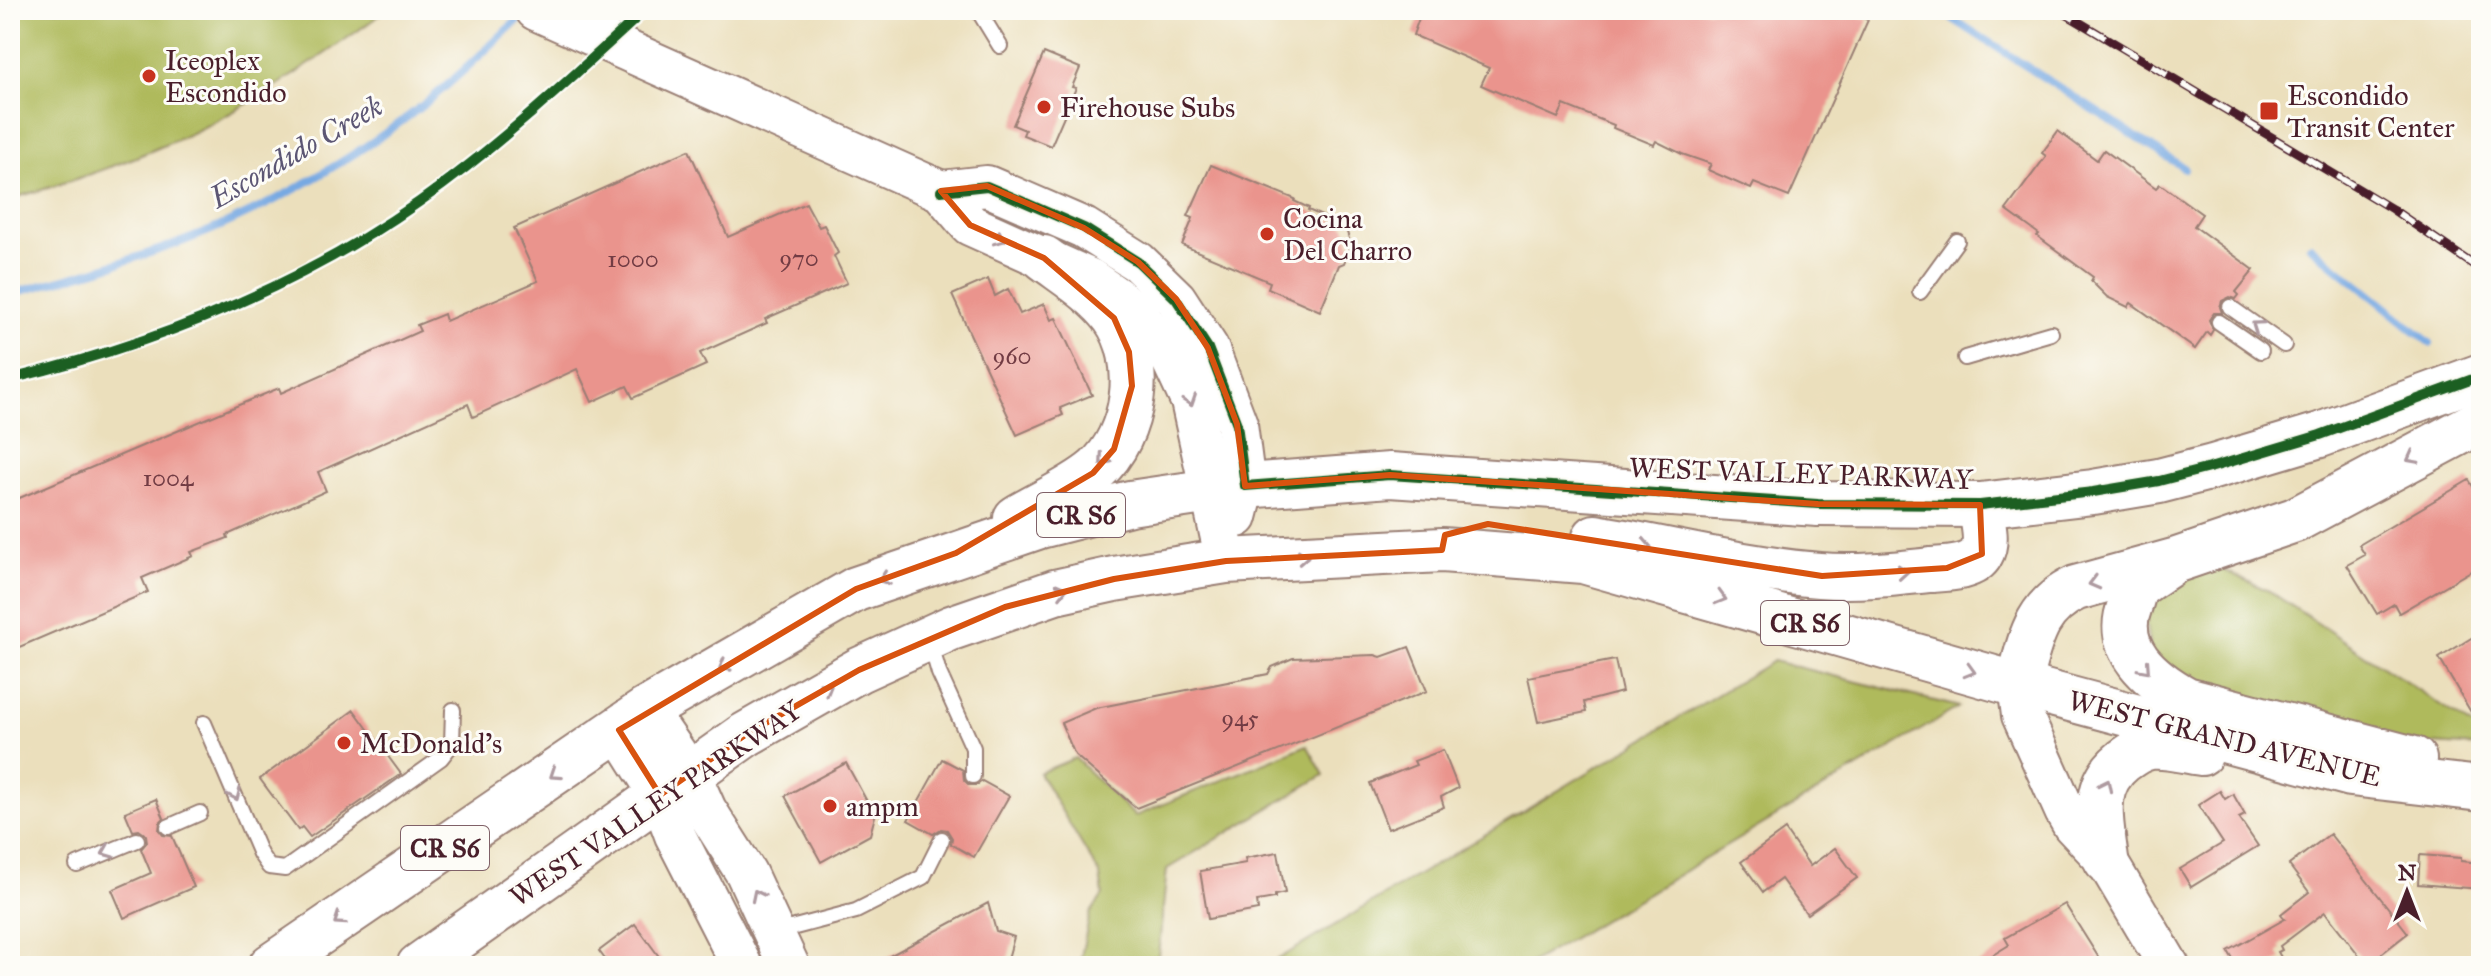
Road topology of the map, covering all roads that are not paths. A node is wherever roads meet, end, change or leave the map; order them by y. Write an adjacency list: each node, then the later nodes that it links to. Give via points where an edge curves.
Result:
1 (536, 10): 4 (street)
2 (978, 10): 3 (lane)
3 (1000, 46)
4 (941, 191): 6 (street, one-way to 6, via 970,225); 16 (street, via 987,186 1084,228 1138,262 1176,299 1208,348 1237,424)
5 (1957, 241): 7 (lane)
6 (1044, 258): 16 (street, one-way to 16, via 1090,279 1138,315 1170,356); 19 (main road, one-way to 19, via 1101,302 1124,333 1132,368 1127,418 1114,449 1093,473)
7 (1920, 292)
8 (2230, 307): 11 (lane, one-way to 8)
9 (2219, 322): 12 (lane)
10 (2051, 333): 13 (lane)
11 (2284, 345)
12 (2261, 351)
13 (1965, 358)
14 (2481, 376): 17 (main road, WEST VALLEY PARKWAY / CR S6, via 2320,435 2159,481)
15 (2481, 421): 21 (main road, one-way to 21, via 2295,520)
16 (1227, 488): 17 (main road, WEST VALLEY PARKWAY / CR S6, via 1390,475 1818,504); 19 (main road, WEST VALLEY PARKWAY / CR S6, via 1130,503); 20 (street)
17 (1980, 505): 18 (main road, one-way to 17, via 1448,534 1499,524 1822,576 1902,573 1947,568 1982,554)
18 (1442, 550): 20 (main road, WEST VALLEY PARKWAY / CR S6, one-way to 18); 23 (main road, WEST VALLEY PARKWAY / CR S6, one-way to 23, via 1599,564)
19 (956, 553): 25 (main road, WEST VALLEY PARKWAY / CR S6, one-way to 25, via 856,589)
20 (1226, 561): 22 (main road, WEST VALLEY PARKWAY / CR S6, one-way to 20, via 1055,592)
21 (2174, 561): 23 (main road, one-way to 23, via 2076,588 2048,606 2038,621); 29 (main road, one-way to 29, via 2136,588 2127,612 2125,636 2139,664 2162,686 2186,699)
22 (929, 638): 28 (lane, via 973,748); 30 (main road, WEST VALLEY PARKWAY / CR S6, one-way to 22, via 745,735 859,670)
23 (2018, 685): 27 (main road, WEST GRAND AVENUE / CR S6); 36 (street, via 2022,715 2065,811)
24 (453, 710): 26 (lane, one-way to 24, via 260,854 269,867 285,869 441,758 452,744)
25 (632, 720): 30 (street); 39 (main road, WEST VALLEY PARKWAY / CR S6, one-way to 39)
26 (204, 723)
27 (2351, 774): 31 (main road, WEST GRAND AVENUE / CR S6); 36 (main road, one-way to 27, via 2099,808 2103,784 2119,764 2151,746)
28 (973, 776)
29 (2481, 777)
30 (675, 784): 38 (street, one-way to 30, via 746,873 706,810); 40 (main road, WEST VALLEY PARKWAY / CR S6); 41 (street, via 675,835)
31 (2481, 789)
32 (200, 813): 33 (lane)
33 (168, 827)
34 (942, 839): 38 (lane, via 923,877)
35 (137, 840): 37 (lane, one-way to 37)
36 (2106, 860): 42 (street)
37 (77, 865)
38 (782, 949)
39 (271, 966)
40 (419, 966)
41 (742, 966)
42 (2169, 966)

